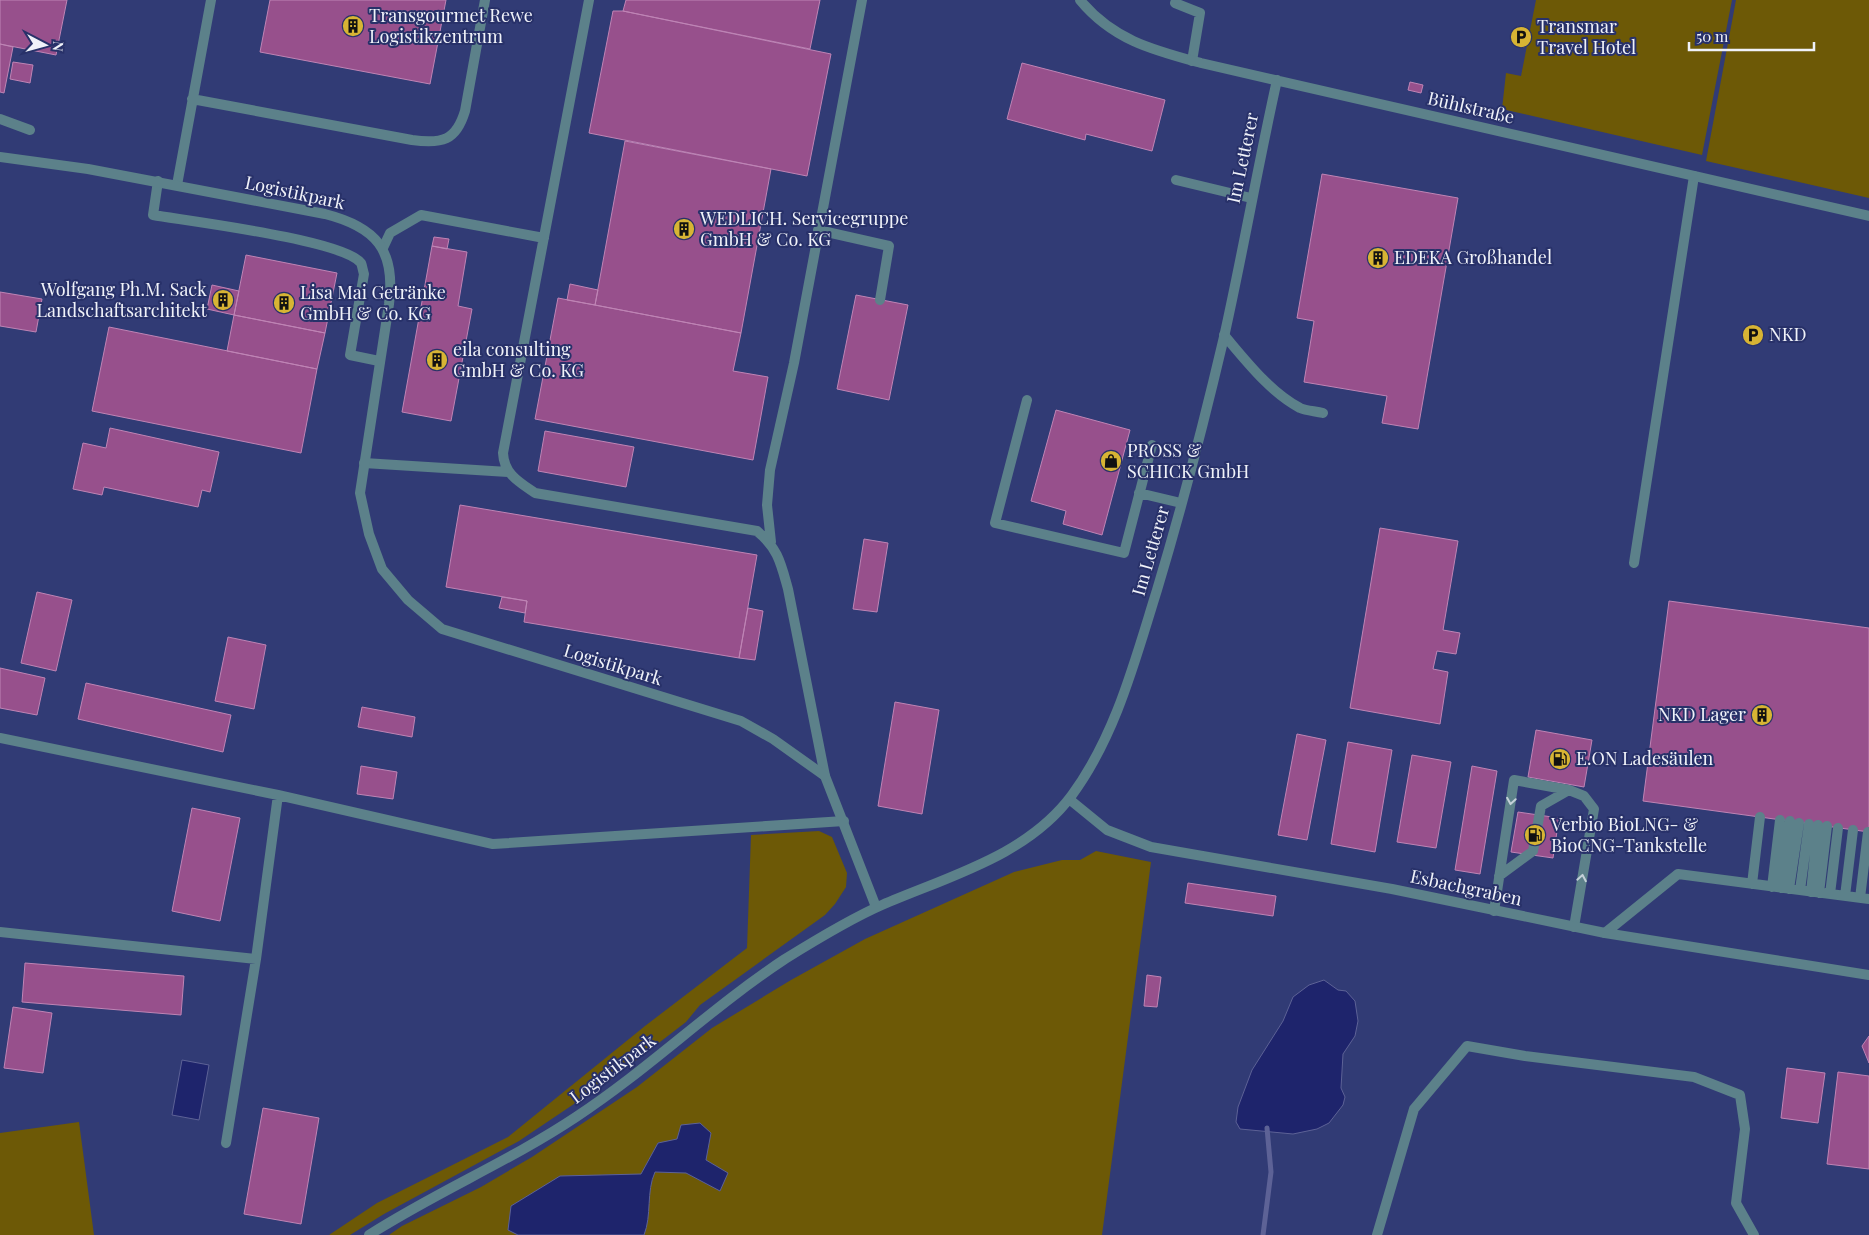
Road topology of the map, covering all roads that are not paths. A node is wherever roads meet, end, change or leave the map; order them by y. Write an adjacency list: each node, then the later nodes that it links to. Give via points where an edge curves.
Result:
1 (211, 0): 9 (street)
2 (486, 0): 9 (street, via 460,125 444,140 412,140)
3 (589, 0): 20 (street)
4 (862, 0): 19 (street)
5 (1080, 0): 7 (street, Bühlstraße, via 1098,18 1130,41)
6 (1176, 3): 7 (street, via 1200,13)
7 (1192, 61): 8 (street, Bühlstraße)
8 (1277, 80): 13 (street, Bühlstraße); 17 (street, Im Letterer)
9 (192, 99): 16 (street)
10 (0, 119): 11 (street)
11 (30, 130)
12 (0, 157): 15 (street, Logistikpark)
13 (1694, 176): 18 (street, Bühlstraße); 33 (street)
14 (1176, 180): 17 (street)
15 (158, 181): 16 (street, Logistikpark); 24 (street, via 153,214 326,246 361,263 364,274 350,355)
16 (177, 185): 21 (street, Logistikpark, via 342,218 366,230)
17 (1251, 198): 23 (street, Im Letterer)
18 (1869, 216)
19 (818, 230): 22 (street, via 889,246); 32 (street, via 794,363 770,470)
20 (544, 238): 21 (street, via 421,215 390,233); 29 (street, via 503,453 503,463)
21 (383, 248): 24 (street, Logistikpark, via 390,273 390,294)
22 (880, 300)
23 (1224, 334): 26 (street, via 1277,391 1302,408); 31 (street, Im Letterer)
24 (380, 361): 28 (street, Logistikpark)
25 (1027, 400): 30 (street, via 995,523 1124,553)
26 (1324, 413)
27 (1152, 445): 30 (street)
28 (364, 463): 29 (street); 35 (street, Logistikpark, via 360,493 368,534 382,569 408,600 442,629 741,721 793,752)
29 (508, 472): 32 (street, via 535,493 757,531)
30 (1138, 493): 31 (street)
31 (1181, 503): 38 (street, Im Letterer, via 1119,706 1102,750)
32 (771, 542): 35 (street, via 788,589)
33 (1634, 563)
34 (0, 738): 37 (street)
35 (825, 776): 40 (street)
36 (1569, 790): 44 (street, via 1540,806 1533,851); 44 (street, one-way to 44, via 1514,780); 52 (street, one-way to 36, via 1594,809 1584,796)
37 (278, 795): 40 (street, via 493,844); 55 (street)
38 (1069, 799): 50 (street, Im Letterer, via 1020,843 984,863); 51 (street, Esbachgraben, via 1107,830 1151,847 1392,889)
39 (1760, 817): 45 (street)
40 (844, 821): 50 (street)
41 (1809, 824): 46 (street); 46 (street); 46 (street); 47 (street)
42 (1853, 830): 48 (street)
43 (1868, 832): 49 (street)
44 (1499, 876): 51 (street)
45 (1752, 884): 46 (street); 54 (street, via 1678,874)
46 (1795, 890): 47 (street)
47 (1830, 894): 48 (street)
48 (1845, 896): 49 (street)
49 (1864, 899)
50 (876, 907): 58 (street, Logistikpark, via 785,959 692,1028 626,1083 576,1117)
51 (1494, 911): 52 (street, Esbachgraben)
52 (1574, 926): 54 (street, Esbachgraben)
53 (0, 932): 55 (street)
54 (1605, 933): 56 (street, Esbachgraben)
55 (256, 959): 57 (street)
56 (1869, 976)
57 (226, 1142)
58 (369, 1235)
59 (1377, 1235): 60 (street, via 1414,1109 1466,1046 1694,1077 1740,1095 1744,1129 1736,1203)
60 (1754, 1235)

